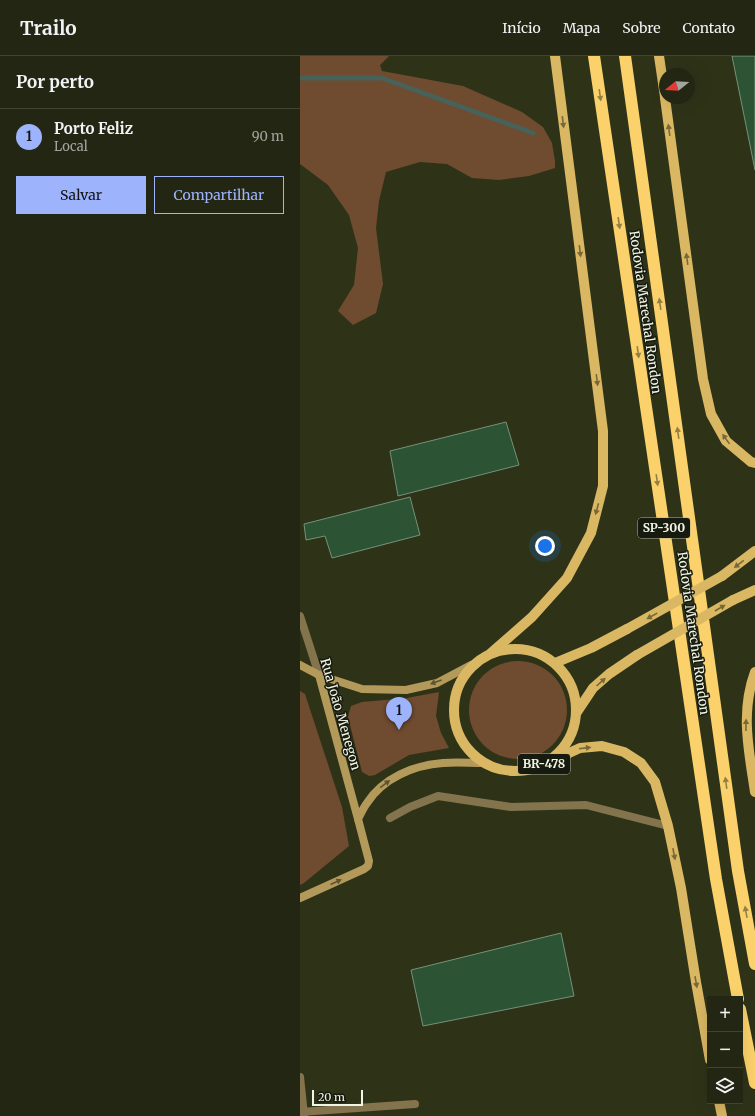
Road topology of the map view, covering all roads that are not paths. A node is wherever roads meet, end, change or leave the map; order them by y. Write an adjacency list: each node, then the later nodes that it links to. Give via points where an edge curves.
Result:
1 (555, 56): 11 (main road, one-way to 11, via 604,430 603,486 591,533 566,578 532,617)
2 (594, 56): 26 (highway, Rodovia Marechal Rondon / SP-300, one-way to 26, via 715,871)
3 (625, 56): 25 (highway, Rodovia Marechal Rondon / SP-300, one-way to 3, via 737,863)
4 (659, 56): 5 (main road)
5 (661, 68)
6 (666, 104): 7 (main road, one-way to 6, via 726,441 711,414 703,379)
7 (755, 463)
8 (755, 552): 12 (main road, one-way to 12, bridge, via 722,576 628,629)
9 (755, 590): 17 (main road, BR-478, one-way to 9, bridge, via 593,688 609,674 637,655)
10 (300, 616): 16 (street, Rua João Menegon)
11 (491, 653): 12 (main road, via 508,648 524,649 540,654); 14 (main road)
12 (555, 663): 17 (main road, via 567,677 575,694)
13 (300, 665): 16 (main road)
14 (471, 665): 16 (main road, one-way to 16, via 436,683 406,690 362,689); 19 (main road, via 455,695 454,714 458,733 468,750)
15 (755, 672): 20 (main road, one-way to 15, via 746,731 747,703)
16 (319, 675): 22 (main road, Rua João Menegon)
17 (577, 712): 18 (main road, BR-478, via 573,732 564,749)
18 (549, 762): 19 (main road, BR-478, via 531,770 515,772); 23 (main road, one-way to 23, via 580,748 602,746 624,752 641,762 656,782)
19 (483, 763): 22 (main road, BR-478, one-way to 19, via 367,802 383,785 399,775 421,766)
20 (755, 792)
21 (390, 818): 23 (street, via 438,796 511,807 586,805)
22 (358, 820): 24 (main road, Rua João Menegon, one-way to 22, via 368,866 369,860)
23 (668, 826): 28 (main road, one-way to 28)
24 (300, 898)
25 (755, 964)
26 (737, 996)
27 (743, 1023): 30 (highway)
28 (707, 1043)
29 (300, 1077): 33 (street)
30 (755, 1083)
31 (415, 1104): 33 (street)
32 (720, 1104): 34 (main road)
33 (303, 1113)
34 (722, 1116)

